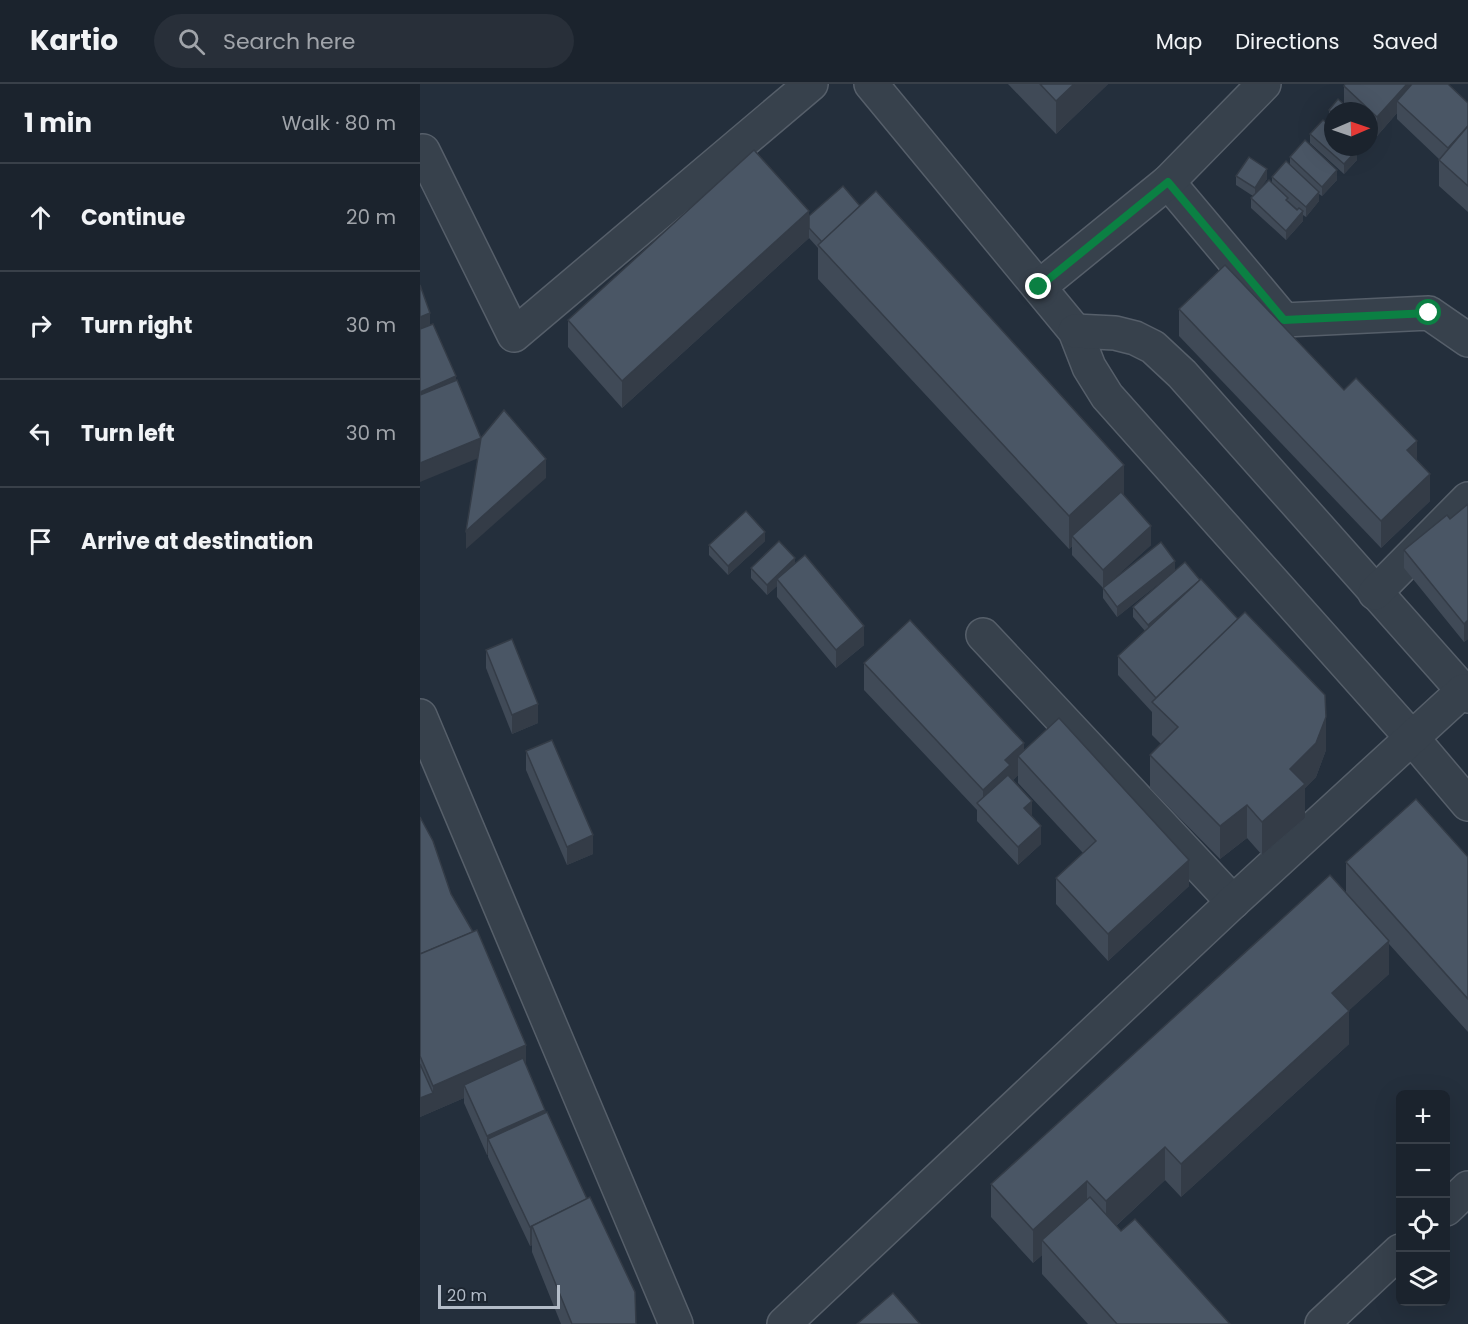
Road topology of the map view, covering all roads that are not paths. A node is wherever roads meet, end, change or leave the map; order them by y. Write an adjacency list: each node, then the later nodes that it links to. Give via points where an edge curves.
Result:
1 (811, 84): 4 (street, via 514,335)
2 (871, 84): 6 (street)
3 (1264, 84): 5 (street)
4 (423, 151)
5 (1168, 182): 6 (street); 8 (street, via 1284,320 1429,313)
6 (1039, 287): 7 (street)
7 (1075, 330): 10 (street, via 1115,333 1153,347 1182,374); 14 (street, via 1089,367 1107,396)
8 (1468, 340)
9 (1468, 499): 10 (street)
10 (1375, 593): 12 (street)
11 (983, 634): 16 (street)
12 (1466, 694): 14 (street)
13 (420, 716): 20 (street)
14 (1412, 738): 15 (street); 16 (street)
15 (1468, 804)
16 (1233, 902): 21 (street)
17 (1468, 1188): 18 (street)
18 (1450, 1205)
19 (1400, 1252): 22 (street)
20 (676, 1324)
21 (784, 1324)
22 (1322, 1324)

